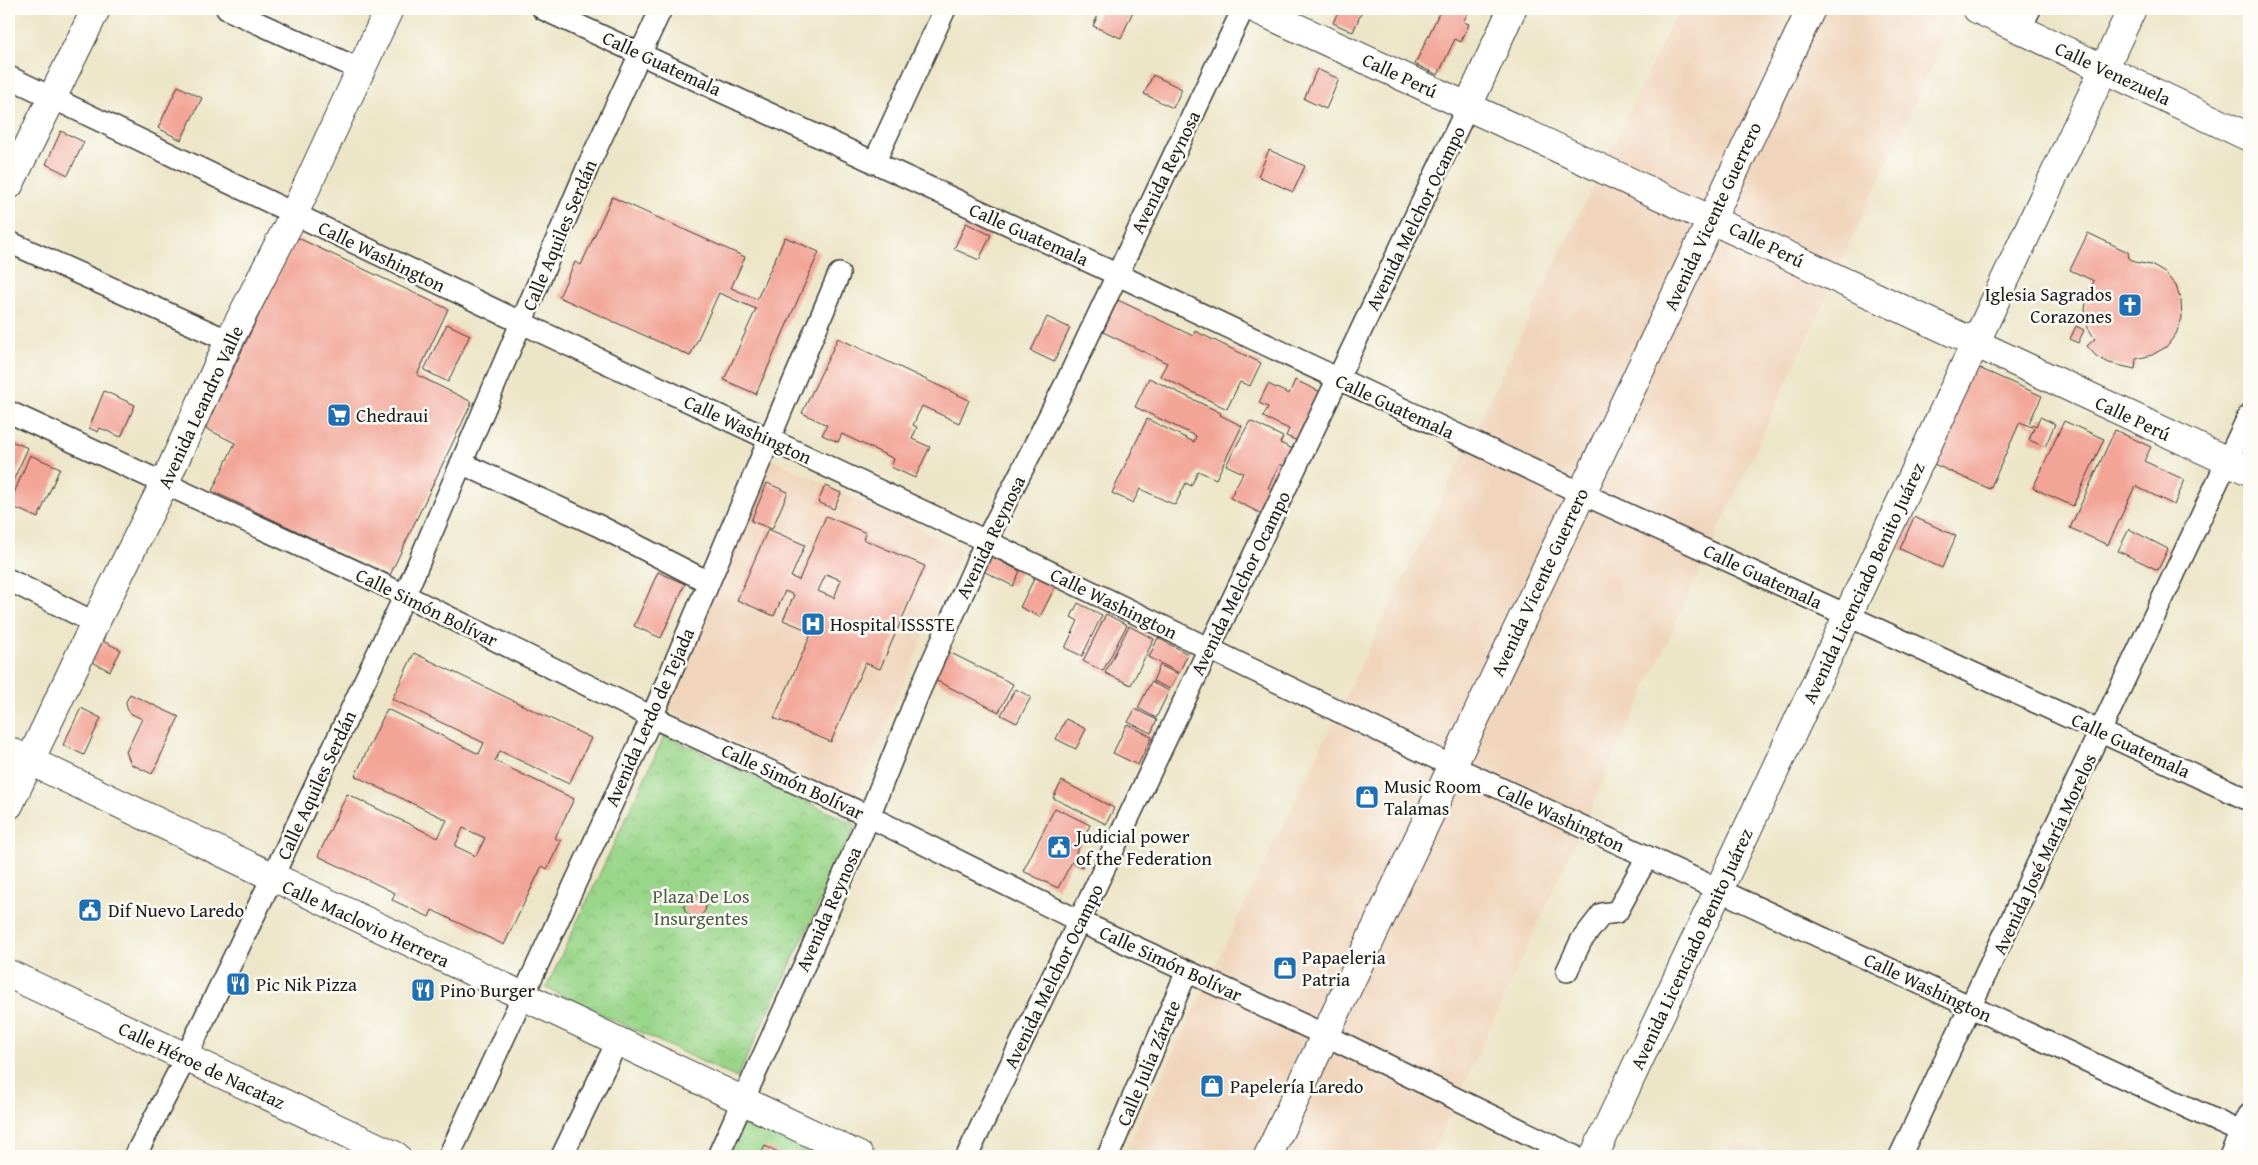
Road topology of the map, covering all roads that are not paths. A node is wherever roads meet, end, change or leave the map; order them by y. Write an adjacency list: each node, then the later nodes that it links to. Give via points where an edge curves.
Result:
1 (96, 9): 18 (main road)
2 (226, 9): 16 (street)
3 (389, 9): 16 (main road, Avenida Leandro Valle)
4 (543, 9): 14 (street, Calle Guatemala)
5 (662, 9): 14 (street, Calle Aquiles Serdán)
6 (945, 9): 21 (street)
7 (1243, 9): 27 (street, Avenida Reynosa)
8 (1256, 9): 19 (main road, Calle Perú)
9 (1512, 9): 19 (main road, Avenida Melchor Ocampo)
10 (1810, 9): 24 (main road, Avenida Vicente Guerrero)
11 (1977, 9): 13 (main road, Calle Venezuela)
12 (2132, 9): 15 (main road, Avenida Licenciado Benito Juárez)
13 (2025, 19): 15 (main road, Calle Venezuela)
14 (641, 53): 21 (street, Calle Guatemala); 28 (street, Calle Aquiles Serdán, via 588,164)
15 (2104, 69): 20 (main road, Calle Venezuela); 30 (main road, Avenida Licenciado Benito Juárez)
16 (361, 70): 23 (main road, Avenida Leandro Valle)
17 (9, 77): 18 (street, Calle Washington)
18 (54, 98): 22 (main road); 23 (street, Calle Washington)
19 (1468, 106): 24 (main road, Calle Perú); 31 (street, Avenida Melchor Ocampo)
20 (2249, 137)
21 (874, 163): 27 (street, Calle Guatemala)
22 (9, 185)
23 (294, 214): 28 (street, Calle Washington); 29 (main road, Avenida Leandro Valle)
24 (1712, 218): 30 (main road, Calle Perú); 38 (main road, Avenida Vicente Guerrero)
25 (9, 242): 29 (street)
26 (839, 274): 34 (street, Avenida Lerdo de Tejada)
27 (1116, 274): 31 (street, Calle Guatemala); 39 (street, Avenida Reynosa, via 1067,381)
28 (522, 324): 34 (street, Calle Washington); 35 (street, Calle Aquiles Serdán)
29 (229, 341): 37 (main road, Avenida Leandro Valle)
30 (1975, 344): 36 (main road, Calle Perú); 43 (main road, Avenida Licenciado Benito Juárez)
31 (1337, 380): 38 (street, Calle Guatemala); 45 (street, Avenida Melchor Ocampo)
32 (9, 412): 37 (street, Calle Simón Bolívar)
33 (2249, 415): 36 (street, Avenida José María Morelos)
34 (769, 439): 39 (street, Calle Washington); 41 (street, Avenida Lerdo de Tejada)
35 (461, 463): 41 (street, via 599,526); 42 (street, Calle Aquiles Serdán)
36 (2239, 466): 47 (street, Avenida José María Morelos)
37 (165, 482): 42 (street, Calle Simón Bolívar); 44 (main road, Avenida Leandro Valle)
38 (1582, 493): 43 (street, Calle Guatemala); 49 (main road, Avenida Vicente Guerrero)
39 (986, 541): 45 (street, Calle Washington); 52 (street, Avenida Reynosa)
40 (9, 580): 44 (street)
41 (708, 582): 46 (street, Avenida Lerdo de Tejada)
42 (405, 595): 46 (street, Calle Simón Bolívar); 54 (street, Calle Aquiles Serdán)
43 (1848, 615): 47 (street, Calle Guatemala); 55 (main road, Avenida Licenciado Benito Juárez)
44 (95, 622): 48 (main road, Avenida Leandro Valle)
45 (1209, 649): 49 (street, Calle Washington); 56 (street, Avenida Melchor Ocampo)
46 (652, 717): 52 (street, Calle Simón Bolívar); 60 (street, Avenida Lerdo de Tejada)
47 (2102, 731): 50 (street, Calle Guatemala); 61 (street, Avenida José María Morelos)
48 (19, 756): 51 (main road, Avenida Leandro Valle); 54 (main road, Calle Maclovio Herrera)
49 (1452, 766): 53 (street, Calle Washington); 62 (main road, Avenida Vicente Guerrero)
50 (2249, 800)
51 (9, 805)
52 (868, 816): 56 (street, Calle Simón Bolívar); 65 (street, Avenida Reynosa)
53 (1647, 857): 55 (street, Calle Washington); 58 (street, via 1617,912 1602,914 1581,941)
54 (272, 878): 60 (main road, Calle Maclovio Herrera); 64 (street, Calle Aquiles Serdán)
55 (1719, 890): 61 (street, Calle Washington); 77 (main road, Avenida Licenciado Benito Juárez)
56 (1079, 921): 57 (street, Calle Simón Bolívar); 73 (street, Avenida Melchor Ocampo)
57 (1188, 971): 62 (street, Calle Simón Bolívar); 74 (street, Calle Julia Zárate)
58 (1567, 971)
59 (9, 974): 64 (main road, Calle Héroe de Nacataz)
60 (523, 997): 63 (main road, Calle Maclovio Herrera); 69 (street, Avenida Lerdo de Tejada)
61 (1972, 1008): 66 (street, Calle Washington); 78 (street, Avenida José María Morelos)
62 (1325, 1035): 75 (main road, Avenida Vicente Guerrero); 76 (street, Calle Simón Bolívar)
63 (617, 1042): 65 (main road, Calle Maclovio Herrera); 70 (street)
64 (186, 1057): 67 (street, Calle Aquiles Serdán); 68 (main road, Calle Héroe de Nacataz)
65 (743, 1101): 71 (street, Avenida Reynosa); 72 (main road, Calle Maclovio Herrera)
66 (2246, 1128): 79 (street)
67 (135, 1156)
68 (396, 1156)
69 (449, 1156)
70 (562, 1156)
71 (718, 1156)
72 (860, 1156)
73 (967, 1156)
74 (1108, 1156)
75 (1268, 1156)
76 (1574, 1156)
77 (1594, 1156)
78 (1900, 1156)
79 (2230, 1156)

